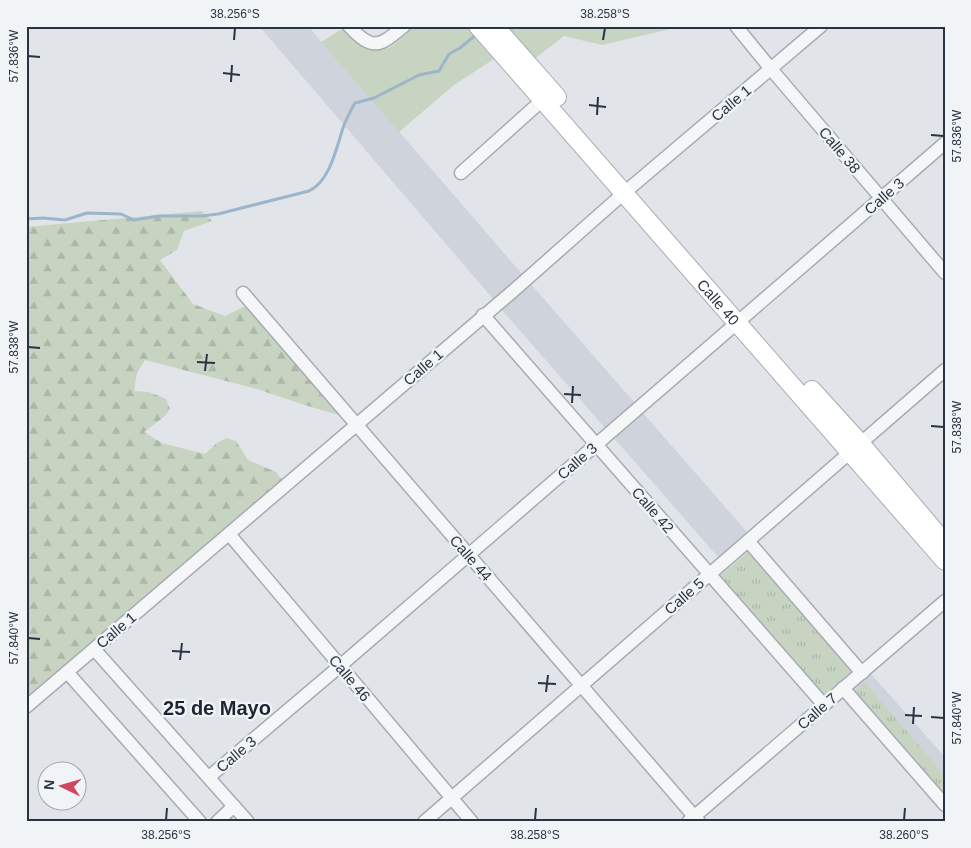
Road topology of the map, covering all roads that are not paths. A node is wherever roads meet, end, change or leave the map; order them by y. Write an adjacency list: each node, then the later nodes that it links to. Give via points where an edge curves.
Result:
1 (349, 26): 2 (street, via 369,44 388,40)
2 (404, 26)
3 (478, 26): 6 (main road, Calle 40)
4 (736, 26): 7 (street, Calle 38)
5 (821, 26): 7 (street, Calle 1)
6 (497, 34): 8 (main road, Calle 40)
7 (771, 69): 11 (street, Calle 1); 12 (street, Calle 38)
8 (547, 95): 10 (street); 11 (main road, Calle 40)
9 (945, 143): 12 (street, Calle 3)
10 (461, 173)
11 (629, 189): 15 (street, Calle 1); 16 (main road, Calle 40)
12 (881, 198): 13 (street, Calle 38); 16 (street, Calle 3)
13 (945, 273)
14 (243, 293): 18 (street, Calle 44)
15 (483, 315): 18 (street, Calle 1); 19 (street, Calle 42)
16 (741, 319): 19 (street, Calle 3); 20 (main road, Calle 40)
17 (945, 370): 20 (street, Calle 5)
18 (356, 424): 21 (street, Calle 1); 24 (street, Calle 44)
19 (596, 444): 24 (street, Calle 3); 26 (street, Calle 42)
20 (855, 448): 22 (street, Calle 5); 23 (main road, Calle 40); 25 (main road, Calle 40)
21 (229, 534): 28 (street, Calle 1); 29 (street, Calle 46)
22 (748, 541): 26 (street, Calle 5); 31 (street)
23 (945, 542)
24 (468, 555): 29 (street, Calle 3); 32 (street, Calle 44)
25 (945, 561)
26 (709, 575): 32 (street, Calle 5); 34 (street, Calle 42)
27 (945, 601): 31 (street, Calle 7)
28 (94, 649): 30 (street, Calle 1); 36 (street)
29 (340, 666): 36 (street, Calle 3); 37 (street, Calle 46)
30 (67, 672): 35 (street, Calle 1); 41 (street)
31 (862, 673): 33 (street, Calle 7)
32 (581, 686): 37 (street, Calle 5); 40 (street, Calle 44)
33 (844, 688): 34 (street, Calle 7); 38 (street)
34 (824, 705): 40 (street, Calle 7)
35 (26, 707)
36 (209, 777): 39 (street)
37 (452, 798): 44 (street, Calle 5); 45 (street, Calle 46)
38 (945, 805)
39 (234, 806): 42 (street); 43 (street)
40 (694, 820)
41 (200, 822)
42 (217, 822)
43 (248, 822)
44 (424, 822)
45 (472, 822)

